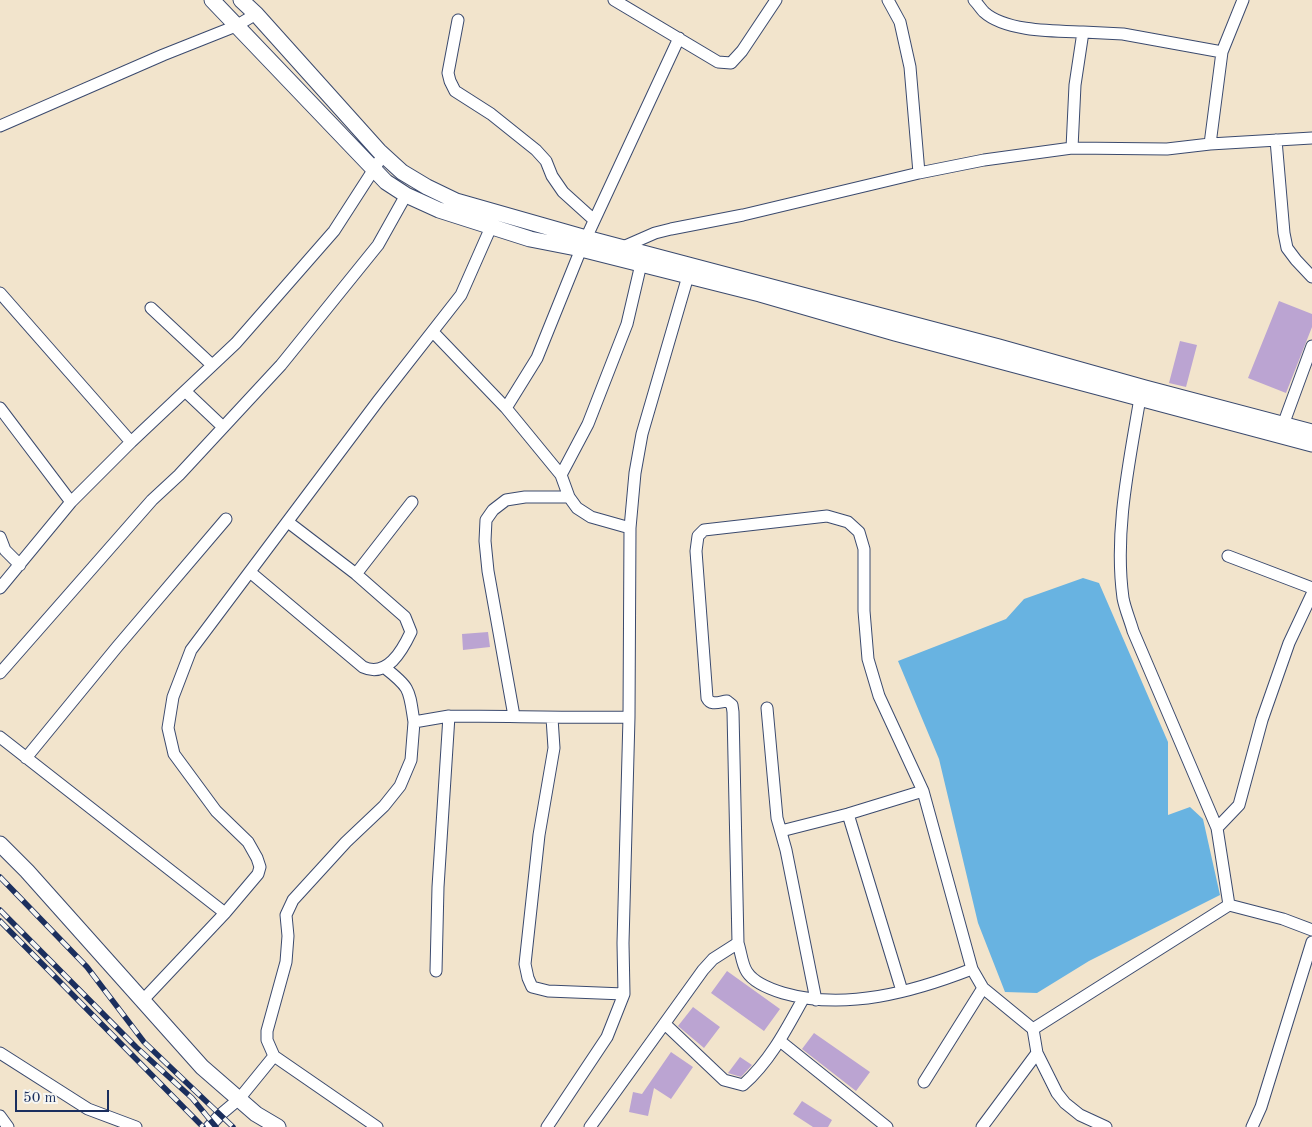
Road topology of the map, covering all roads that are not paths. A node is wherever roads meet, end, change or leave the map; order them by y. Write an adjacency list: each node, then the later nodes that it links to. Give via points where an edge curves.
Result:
1 (212, 0): 12 (main road)
2 (241, 0): 10 (main road)
3 (614, 0): 9 (street)
4 (638, 0): 9 (street)
5 (776, 0): 14 (street, via 731,63 718,62)
6 (888, 0): 23 (street, via 900,22 910,67)
7 (974, 0): 13 (street, via 985,13 999,21 1038,30)
8 (1243, 0): 15 (street)
9 (632, 10): 14 (street)
10 (256, 14): 12 (street); 21 (main road)
11 (458, 20): 25 (street, via 448,73 455,91 491,114 536,150 563,192)
12 (236, 26): 16 (street); 22 (main road)
13 (1083, 32): 15 (street, via 1123,34); 20 (street, via 1075,85)
14 (679, 38): 25 (street)
15 (1222, 52): 19 (street)
16 (0, 126)
17 (1312, 138): 18 (street)
18 (1276, 140): 19 (street); 31 (street, via 1287,248)
19 (1210, 144): 20 (street, via 1167,149)
20 (1072, 148): 23 (street)
21 (383, 155): 22 (street); 27 (main road, via 402,172 456,201)
22 (374, 169): 24 (main road, via 386,182); 36 (street, via 334,231 236,343)
23 (919, 173): 28 (street, via 655,233)
24 (406, 195): 26 (main road); 42 (street, via 372,252 281,364)
25 (594, 220): 27 (street)
26 (491, 227): 27 (main road, via 530,239); 34 (street, via 461,295)
27 (584, 243): 28 (main road); 29 (main road); 40 (street, via 537,358)
28 (623, 247): 41 (main road)
29 (641, 264): 30 (main road); 46 (street, via 627,324 588,424)
30 (688, 276): 38 (main road); 52 (street, via 642,434)
31 (1312, 277)
32 (0, 292): 44 (street)
33 (151, 308): 36 (street)
34 (434, 332): 40 (street); 51 (street)
35 (1312, 346): 41 (street)
36 (212, 365): 37 (street)
37 (185, 391): 42 (street); 44 (street)
38 (1140, 398): 45 (main road); 73 (street, via 1121,524 1124,600 1133,631)
39 (0, 408): 48 (street)
40 (506, 408): 46 (street)
41 (1283, 425): 43 (main road)
42 (223, 427): 62 (street, via 146,507)
43 (1312, 432)
44 (131, 442): 48 (street)
45 (1312, 444)
46 (561, 475): 47 (street)
47 (568, 497): 52 (street, via 591,517); 65 (street, via 506,500 486,520 488,571)
48 (71, 502): 55 (street)
49 (412, 502): 57 (street)
50 (226, 519): 70 (street)
51 (288, 522): 56 (street); 57 (street)
52 (630, 528): 67 (street)
53 (0, 537): 55 (street, via 4,550)
54 (1228, 556): 59 (street)
55 (20, 565): 58 (street)
56 (250, 572): 61 (street, via 363,667 372,671); 77 (street, via 191,650 173,696 168,728 174,754 216,811 248,842 260,867 258,874)
57 (356, 574): 61 (street, via 405,617 411,632 404,646)
58 (0, 588)
59 (1312, 588)
60 (1312, 594): 73 (street, via 1289,643 1262,720 1239,805)
61 (385, 668): 68 (street, via 406,687)
62 (0, 673)
63 (767, 708): 74 (street, via 777,818)
64 (449, 716): 65 (street); 68 (street); 82 (street)
65 (514, 716): 66 (street)
66 (552, 718): 67 (street); 85 (street, via 554,748 539,836 525,964 528,978 532,987 548,991)
67 (629, 718): 85 (street)
68 (414, 722): 94 (street, via 411,760 400,786 293,900 286,915 286,962 267,1031)
69 (0, 737): 70 (street)
70 (26, 758): 77 (street)
71 (923, 791): 72 (street); 80 (street, via 879,696 868,659 864,549 859,532 848,522 827,516 704,530 698,536 696,551 707,698 714,703 727,701 733,712); 81 (street)
72 (848, 814): 74 (street); 84 (street)
73 (1217, 828): 76 (street)
74 (781, 831): 87 (street)
75 (0, 844): 88 (main road)
76 (1229, 905): 78 (street); 90 (street)
77 (225, 913): 88 (street)
78 (1312, 930)
79 (1312, 942): 108 (street)
80 (738, 943): 86 (street, via 747,972 757,982); 89 (street, via 713,959 703,970)
81 (972, 969): 83 (street); 84 (street)
82 (436, 971)
83 (982, 988): 90 (street); 95 (street)
84 (902, 991): 87 (street, via 853,999)
85 (624, 994): 103 (street, via 607,1037)
86 (803, 999): 87 (street); 91 (street)
87 (816, 1000)
88 (142, 1001): 96 (main road, via 202,1067)
89 (665, 1024): 91 (street, via 724,1080 743,1085); 104 (street)
90 (1033, 1029): 92 (street)
91 (780, 1041): 105 (street)
92 (1037, 1052): 106 (street); 107 (street, via 1065,1103 1080,1115)
93 (0, 1053): 99 (street, via 88,1109)
94 (274, 1056): 96 (street); 102 (street)
95 (924, 1082)
96 (239, 1099): 100 (street); 101 (main road)
97 (0, 1116): 98 (street)
98 (8, 1127)
99 (136, 1127)
100 (209, 1127)
101 (278, 1127)
102 (378, 1127)
103 (547, 1127)
104 (590, 1127)
105 (887, 1127)
106 (982, 1127)
107 (1106, 1127)
108 (1252, 1127)

